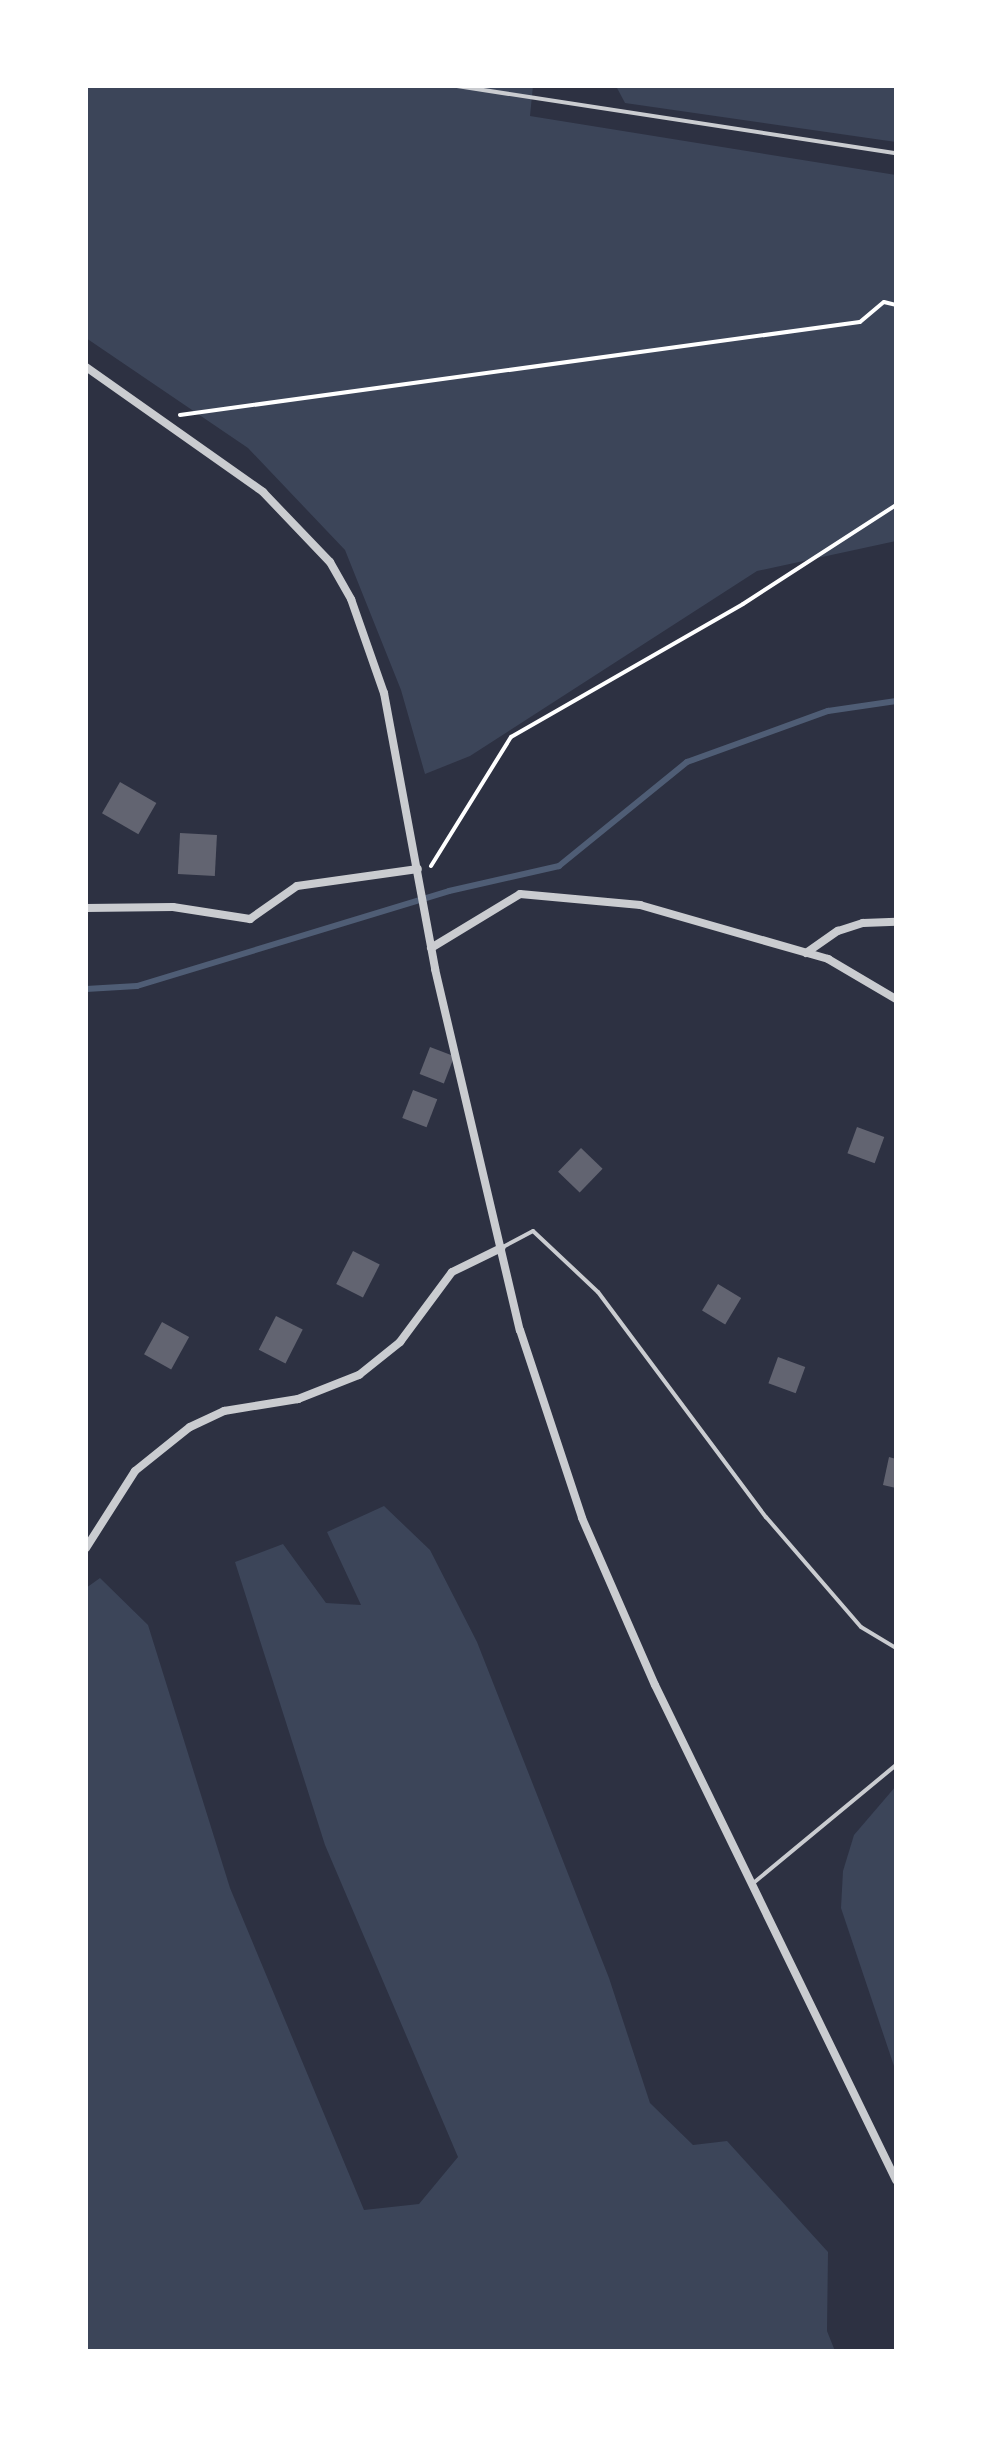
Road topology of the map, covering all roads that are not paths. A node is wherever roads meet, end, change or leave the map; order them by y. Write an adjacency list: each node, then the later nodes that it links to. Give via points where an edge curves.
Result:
1 (457, 86): 2 (lane)
2 (896, 153)
3 (86, 367): 4 (street, via 263,492 330,562 351,599 384,693)
4 (418, 869): 5 (street, via 297,886 250,919 173,907); 7 (street)
5 (86, 908)
6 (896, 922): 8 (street, via 863,923 838,931)
7 (430, 945): 8 (street, via 520,894 640,905); 10 (street)
8 (806, 953): 9 (street, via 828,959)
9 (896, 999)
10 (501, 1248): 11 (street, via 452,1272 400,1342 359,1375 298,1399 224,1411 190,1427 135,1471); 12 (lane, via 533,1231 598,1292 766,1517 861,1627); 15 (street, via 520,1330 582,1518)
11 (86, 1548)
12 (896, 1648)
13 (896, 1756): 14 (lane)
14 (895, 1764): 15 (lane)
15 (751, 1886): 16 (street)
16 (896, 2180)

